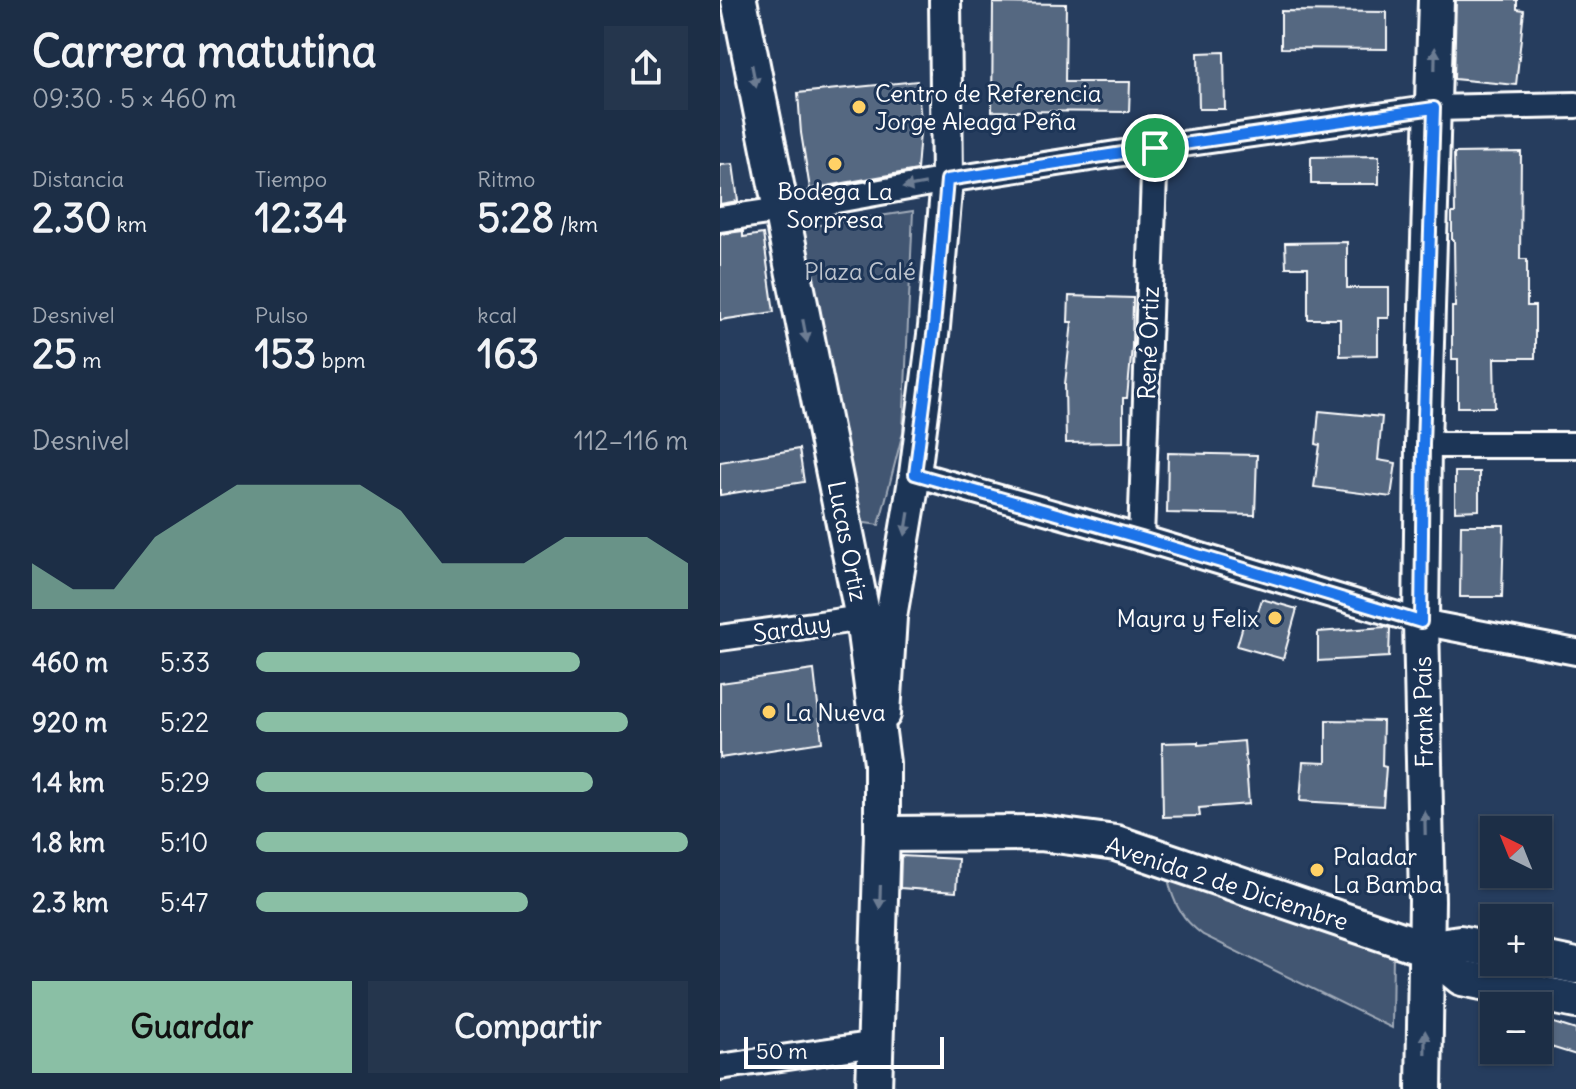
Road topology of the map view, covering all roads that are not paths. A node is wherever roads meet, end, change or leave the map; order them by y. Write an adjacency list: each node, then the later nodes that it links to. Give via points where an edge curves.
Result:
1 (739, 0): 8 (main road, Lucas Ortiz, one-way to 8)
2 (945, 0): 7 (street)
3 (1436, 0): 5 (main road, Frank País, one-way to 3)
4 (1576, 105): 5 (street)
5 (1434, 108): 6 (street); 10 (main road, Frank País)
6 (1155, 148): 7 (street); 13 (street, René Ortiz)
7 (947, 180): 8 (street, one-way to 8); 12 (street)
8 (781, 210): 9 (street); 14 (main road, Lucas Ortiz, one-way to 14)
9 (720, 219)
10 (1423, 445): 11 (street); 15 (main road, Frank País)
11 (1576, 445)
12 (915, 474): 13 (street); 14 (street, one-way to 14)
13 (1141, 538): 15 (street)
14 (877, 617): 16 (street, Sarduy); 18 (main road, Lucas Ortiz)
15 (1421, 622): 17 (street); 19 (main road, Frank País, one-way to 15)
16 (720, 638)
17 (1576, 652)
18 (882, 834): 22 (main road, Avenida 2 de Diciembre, via 1040,833 1116,843); 28 (main road, Lucas Ortiz, one-way to 28)
19 (1427, 901): 20 (main road, via 1439,929); 22 (main road, Frank País)
20 (1460, 943): 21 (main road, Avenida 2 de Diciembre); 22 (main road, Avenida 2 de Diciembre)
21 (1480, 947)
22 (1425, 948): 25 (main road, Avenida 2 de Diciembre); 26 (main road, Frank País)
23 (1552, 961): 24 (main road)
24 (1576, 966)
25 (1462, 978): 26 (main road, via 1441,984); 27 (main road, Avenida 2 de Diciembre)
26 (1426, 996): 31 (main road, Frank País, one-way to 26)
27 (1576, 1001)
28 (876, 1044): 29 (street); 30 (main road, Lucas Ortiz)
29 (720, 1067)
30 (874, 1089)
31 (1424, 1089)

